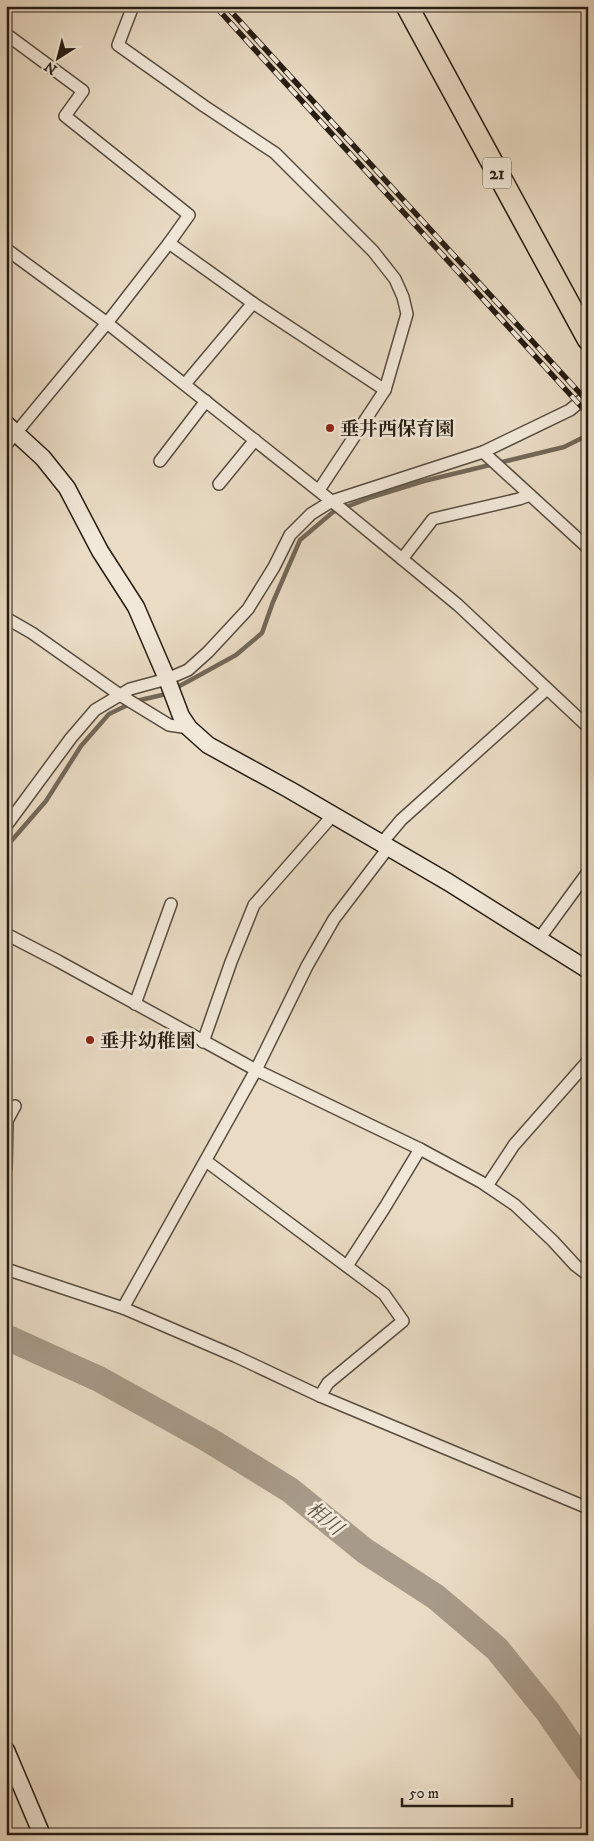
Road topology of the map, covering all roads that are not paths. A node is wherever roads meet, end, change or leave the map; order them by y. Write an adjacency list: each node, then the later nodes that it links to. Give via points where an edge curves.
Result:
1 (133, 6): 10 (street, via 118,45 275,152 373,251 395,279 406,314)
2 (407, 6): 8 (highway, 21)
3 (6, 34): 4 (street, via 83,91 65,116 189,214)
4 (169, 243): 6 (street); 7 (street)
5 (6, 250): 7 (street)
6 (253, 303): 9 (street); 10 (street)
7 (108, 323): 9 (street); 13 (street)
8 (588, 339)
9 (185, 384): 12 (street)
10 (385, 390): 18 (street)
11 (588, 395): 15 (street, via 570,410)
12 (206, 401): 14 (street); 16 (street)
13 (10, 434): 24 (street, via 43,458 67,488 100,551 136,607)
14 (255, 440): 17 (street); 18 (street)
15 (483, 452): 19 (street); 20 (street)
16 (160, 461)
17 (219, 484)
18 (319, 490): 20 (street)
19 (530, 495): 21 (street); 22 (street, via 433,519)
20 (336, 504): 22 (street); 24 (street, via 311,514 290,534 248,609 188,670)
21 (588, 548)
22 (402, 559): 25 (street, via 458,605)
23 (6, 618): 26 (street)
24 (167, 679): 26 (street); 28 (street)
25 (547, 688): 27 (street); 31 (street, via 401,820)
26 (120, 695): 28 (street, via 169,725); 30 (street, via 95,710)
27 (588, 727)
28 (189, 728): 29 (street, via 208,745)
29 (333, 815): 31 (street); 38 (street, via 254,905)
30 (6, 826)
31 (384, 846): 35 (street); 40 (street, via 334,919)
32 (588, 872): 35 (street)
33 (171, 904): 37 (street)
34 (6, 934): 37 (street)
35 (539, 939): 36 (street)
36 (588, 970)
37 (135, 1004): 38 (street)
38 (203, 1042): 40 (street)
39 (588, 1061): 45 (street, via 514,1145)
40 (256, 1070): 42 (street); 43 (street)
41 (15, 1106): 44 (street, via 7,1121)
42 (420, 1149): 45 (street); 46 (street)
43 (206, 1161): 46 (street); 49 (street)
44 (6, 1168)
45 (487, 1186): 48 (street, via 515,1205)
46 (347, 1266): 50 (street, via 384,1294 403,1321 328,1383)
47 (6, 1270): 49 (street)
48 (588, 1275)
49 (123, 1308): 50 (street)
50 (320, 1396): 51 (street)
51 (588, 1508)
52 (6, 1750): 53 (street)
53 (42, 1835)

